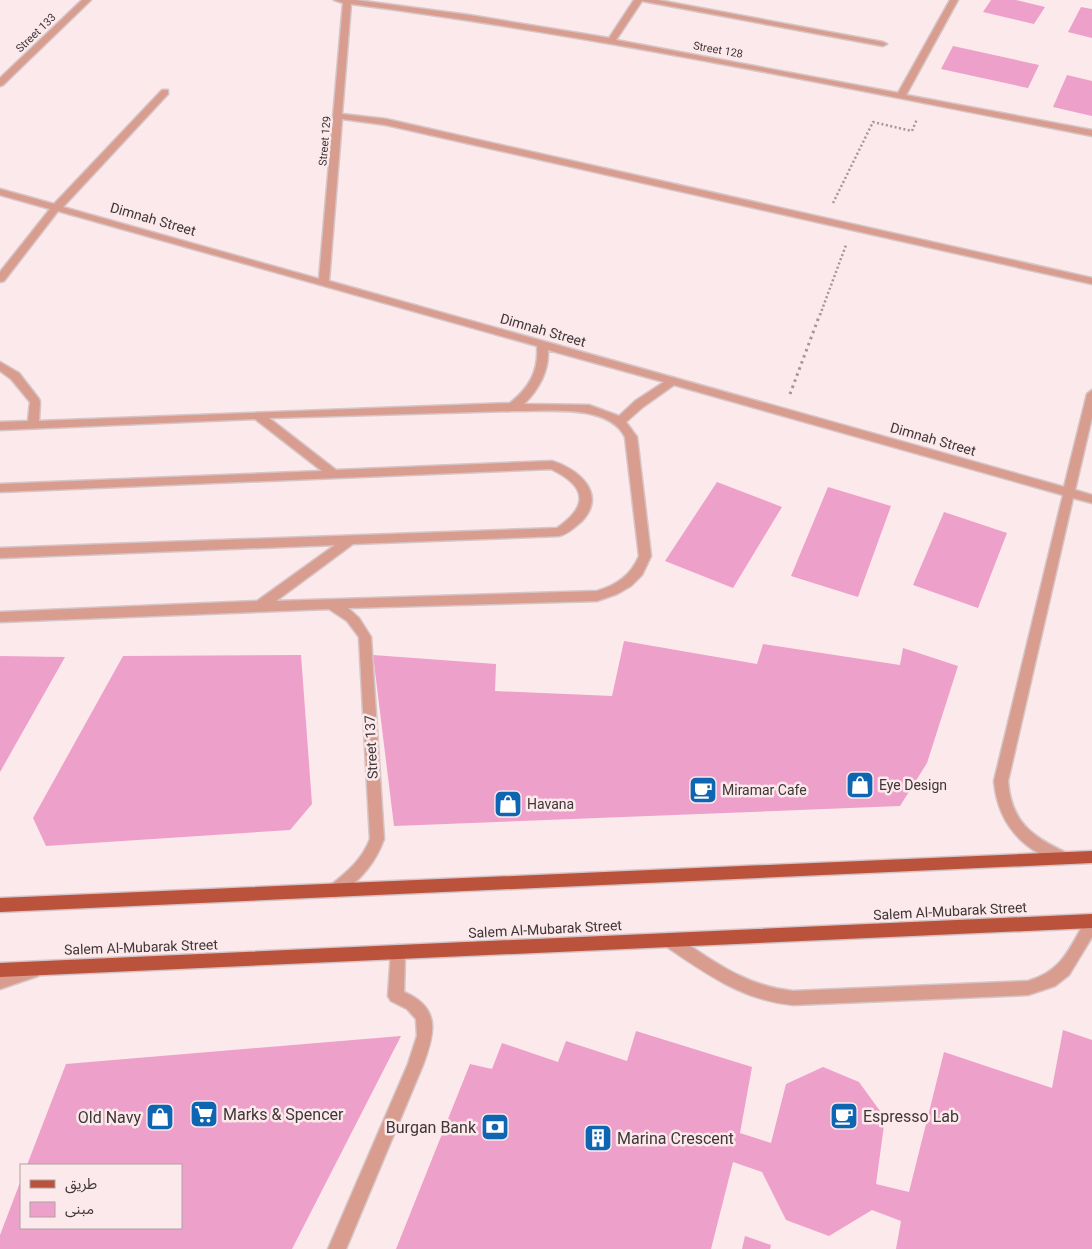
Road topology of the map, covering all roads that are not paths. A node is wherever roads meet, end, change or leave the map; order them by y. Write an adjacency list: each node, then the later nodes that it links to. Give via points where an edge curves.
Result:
1 (87, 0): 8 (street, Street 133)
2 (342, 0): 6 (street, Street 128); 11 (street, Street 129)
3 (638, 0): 6 (street)
4 (645, 0): 7 (street)
5 (954, 0): 10 (street)
6 (611, 41): 10 (street, Street 128)
7 (883, 44)
8 (0, 83)
9 (165, 92): 14 (street)
10 (901, 96): 12 (street, Street 128)
11 (338, 116): 16 (street, via 386,122); 17 (street, Street 129)
12 (1092, 133)
13 (3, 192): 14 (street, Dimnah Street)
14 (57, 207): 15 (street); 17 (street, Dimnah Street)
15 (0, 279)
16 (1092, 281)
17 (324, 284): 18 (street, Dimnah Street)
18 (542, 345): 20 (street, Dimnah Street); 22 (street, via 544,356 539,378)
19 (0, 366): 25 (street, via 15,376 35,402)
20 (673, 382): 24 (street); 29 (street, Dimnah Street)
21 (1092, 394): 29 (street)
22 (513, 407): 23 (street); 24 (street, via 589,410)
23 (257, 415): 25 (street); 27 (street)
24 (620, 421): 33 (street, via 631,437 645,556 642,567 624,586 597,596)
25 (34, 424): 26 (street)
26 (0, 426)
27 (334, 474): 28 (street); 31 (street, via 552,465 575,477 587,497 584,511 575,523 559,532)
28 (0, 488)
29 (1069, 492): 30 (street, Dimnah Street); 37 (street, via 1001,781 1001,796 1015,826 1044,850)
30 (1092, 499)
31 (350, 540): 32 (street); 34 (street)
32 (0, 553)
33 (331, 604): 34 (street); 38 (street, Street 137, via 348,614 365,637 376,839 364,866)
34 (260, 606): 35 (street)
35 (0, 617)
36 (1092, 857): 37 (main road)
37 (1062, 858): 38 (main road)
38 (336, 890): 39 (main road)
39 (0, 905)
40 (1092, 922): 41 (main road, Salem Al-Mubarak Street); 41 (street, via 1070,962 1059,974 1050,981 1028,988 794,998 779,998 744,988)
41 (669, 940): 42 (main road, Salem Al-Mubarak Street)
42 (398, 952): 43 (main road, Salem Al-Mubarak Street); 46 (street, via 396,996 418,1008 425,1019 426,1035)
43 (38, 969): 44 (main road, Salem Al-Mubarak Street); 45 (street)
44 (0, 970)
45 (0, 982)
46 (337, 1249)

